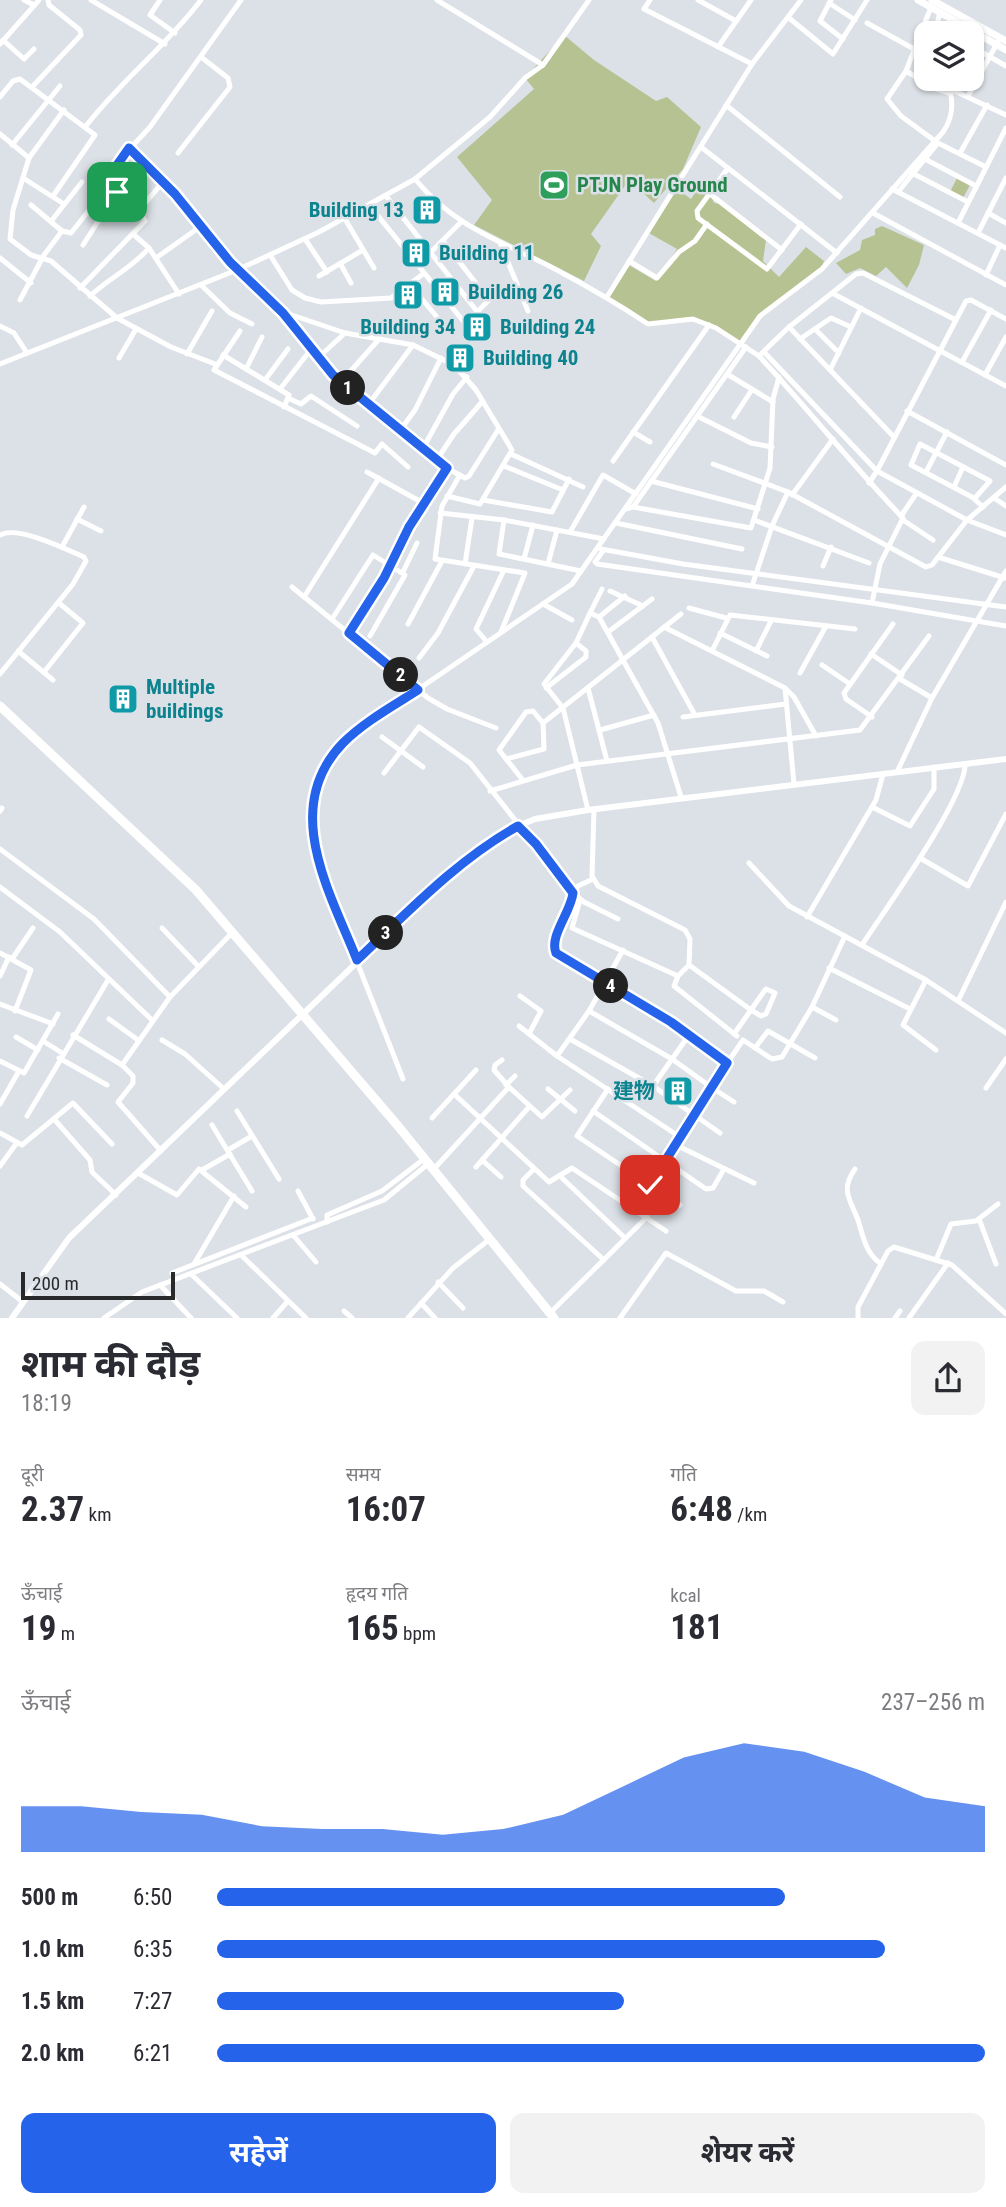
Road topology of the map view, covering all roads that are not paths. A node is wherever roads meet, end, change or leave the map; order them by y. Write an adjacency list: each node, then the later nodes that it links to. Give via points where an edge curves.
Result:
1 (24, 0): 17 (street)
2 (48, 0): 46 (street, via 81,35)
3 (91, 0): 31 (street)
4 (160, 0): 26 (street, via 150,15)
5 (201, 0): 26 (street)
6 (241, 0): 38 (street)
7 (437, 0): 40 (street)
8 (589, 0): 40 (street)
9 (650, 0): 32 (street, via 644,9)
10 (698, 0): 22 (street)
11 (751, 0): 22 (street)
12 (801, 0): 20 (street)
13 (856, 0): 16 (street)
14 (918, 0): 18 (main road)
15 (830, 2): 21 (street); 29 (street, via 820,21)
16 (866, 2): 21 (street)
17 (36, 3): 28 (street)
18 (932, 3): 19 (main road); 23 (street)
19 (942, 6): 24 (main road); 30 (main road)
20 (789, 18): 29 (street, via 831,54); 39 (street)
21 (855, 20): 29 (street)
22 (736, 21): 32 (street)
23 (925, 21)
24 (957, 21)
25 (867, 23): 34 (street)
26 (175, 33): 31 (street)
27 (984, 33): 30 (main road)
28 (2, 38): 33 (street, via 24,59)
29 (844, 38)
30 (1001, 41): 35 (main road); 37 (street)
31 (165, 44): 56 (street, via 119,85)
32 (718, 47): 39 (street)
33 (34, 49)
34 (914, 50): 42 (street)
35 (1006, 50)
36 (984, 53): 37 (street)
37 (989, 56): 41 (street); 49 (street)
38 (201, 57): 63 (street, via 147,131); 65 (street, via 229,78 230,87)
39 (752, 64): 52 (street)
40 (543, 65): 75 (street, via 490,117)
41 (1006, 65)
42 (906, 71): 43 (street); 59 (street, via 887,102)
43 (914, 76)
44 (0, 85): 47 (street)
45 (60, 86): 51 (street)
46 (32, 87): 47 (street, via 18,78); 51 (street)
47 (6, 90): 50 (street)
48 (950, 91): 49 (street); 59 (street, via 951,116)
49 (968, 96): 53 (street)
50 (0, 97)
51 (48, 100): 54 (street); 60 (street)
52 (726, 105): 62 (street); 86 (street)
53 (987, 106): 55 (street); 66 (street)
54 (64, 110): 56 (street); 68 (street)
55 (1006, 115)
56 (86, 126): 84 (street, via 94,132 94,139)
57 (1006, 128): 61 (street)
58 (0, 134): 60 (street)
59 (935, 141): 67 (street)
60 (12, 145): 68 (street)
61 (998, 145): 64 (street); 70 (street)
62 (701, 147): 71 (street); 119 (street)
63 (129, 148): 69 (street); 77 (street)
64 (1006, 149)
65 (178, 153)
66 (960, 153): 67 (street, via 938,143); 70 (street)
67 (923, 157): 72 (street); 80 (street)
68 (29, 158): 73 (street)
69 (115, 165): 78 (street); 79 (street)
70 (986, 167): 80 (street)
71 (728, 168): 83 (street); 100 (street)
72 (909, 172): 81 (street); 88 (street)
73 (23, 178): 84 (street); 116 (street, via 9,236 31,255)
74 (1006, 178): 93 (street)
75 (415, 179): 85 (street); 96 (street)
76 (82, 182): 89 (street)
77 (163, 182): 101 (street); 104 (street, via 139,209 145,219)
78 (139, 183)
79 (103, 185): 82 (street); 102 (street, via 74,231)
80 (976, 186): 88 (street)
81 (895, 190): 92 (street); 98 (street)
82 (117, 192): 87 (street); 107 (street)
83 (710, 194): 99 (street, via 697,213); 112 (street)
84 (52, 196): 89 (street)
85 (386, 196): 91 (street); 114 (street)
86 (840, 197)
87 (130, 200)
88 (968, 201): 98 (street)
89 (64, 204): 95 (street)
90 (31, 205): 95 (street)
91 (370, 206): 94 (street); 124 (street)
92 (873, 213): 113 (street); 125 (street)
93 (988, 213): 97 (street); 103 (street)
94 (345, 219): 105 (street); 111 (street)
95 (52, 220): 102 (street)
96 (462, 221): 106 (street); 108 (street)
97 (1006, 221)
98 (958, 223): 103 (street)
99 (707, 224): 112 (street, via 765,268); 119 (street, via 657,278)
100 (801, 225): 112 (street); 113 (street)
101 (201, 226): 118 (street); 122 (street)
102 (62, 231): 116 (street)
103 (978, 233): 109 (street)
104 (132, 234): 110 (street); 132 (street)
105 (305, 239): 115 (street); 123 (street)
106 (444, 242): 114 (street); 142 (street, via 489,300)
107 (83, 245)
108 (500, 245): 136 (street); 141 (street)
109 (1003, 246): 125 (street)
110 (149, 248): 118 (street); 135 (street, via 135,264 112,276)
111 (363, 250): 120 (street); 121 (street)
112 (782, 250)
113 (837, 253): 164 (street, via 761,316)
114 (429, 254): 142 (street)
115 (270, 255): 122 (street); 131 (street, via 292,290 311,301 383,300)
116 (42, 257): 127 (street); 132 (street)
117 (0, 258): 127 (street)
118 (156, 258): 134 (street)
119 (629, 261): 136 (street)
120 (341, 265): 123 (street); 128 (street)
121 (374, 268)
122 (237, 270): 129 (street); 143 (street)
123 (327, 272): 126 (street)
124 (424, 274): 131 (street); 161 (street)
125 (986, 275): 130 (street)
126 (319, 276)
127 (31, 283): 137 (street)
128 (351, 283)
129 (201, 285): 134 (street); 147 (street, via 230,313)
130 (1006, 285)
131 (411, 286): 154 (street)
132 (80, 288): 135 (street)
133 (832, 293): 138 (street); 146 (street, via 863,273); 151 (street)
134 (179, 294): 144 (street)
135 (90, 296): 144 (street)
136 (607, 297): 149 (street, via 648,324 693,318)
137 (20, 300)
138 (861, 308): 152 (street); 167 (street)
139 (991, 310): 145 (street); 146 (street, via 968,300); 176 (street)
140 (212, 311): 170 (street)
141 (528, 311)
142 (477, 312): 148 (street)
143 (283, 313): 157 (street); 165 (street)
144 (117, 318): 153 (street); 169 (street)
145 (1006, 319)
146 (956, 320): 167 (street)
147 (252, 324)
148 (487, 324)
149 (709, 325): 164 (street); 201 (street)
150 (0, 326): 169 (street, via 15,333)
151 (789, 327): 162 (street); 171 (street)
152 (851, 327): 155 (street, via 831,318); 168 (street)
153 (136, 329): 170 (street); 173 (street)
154 (447, 329)
155 (815, 329): 162 (street); 168 (street)
156 (240, 331): 172 (street)
157 (345, 333): 160 (street); 174 (street)
158 (262, 337): 179 (street)
159 (1006, 337): 183 (street)
160 (380, 338): 163 (street); 186 (street)
161 (477, 338)
162 (800, 339): 180 (street)
163 (413, 345): 175 (street); 193 (street)
164 (743, 345): 171 (street); 181 (street); 231 (street)
165 (312, 348): 174 (street); 188 (street)
166 (288, 349): 185 (street)
167 (940, 351): 176 (street); 195 (street)
168 (839, 352): 180 (street)
169 (27, 353): 177 (street)
170 (187, 354): 178 (street)
171 (762, 354): 182 (street)
172 (223, 355): 178 (street); 179 (street)
173 (119, 358)
174 (319, 358): 186 (street)
175 (441, 358): 184 (street); 200 (street)
176 (962, 362): 183 (street)
177 (0, 364)
178 (215, 364): 194 (street, via 215,370)
179 (246, 369): 185 (street)
180 (830, 370): 203 (street)
181 (727, 374): 189 (street); 196 (street)
182 (781, 375): 192 (street); 204 (street); 218 (street)
183 (985, 375): 187 (street)
184 (467, 377): 191 (street); 207 (street)
185 (265, 380): 188 (street)
186 (341, 382): 193 (street)
187 (1006, 386)
188 (279, 389): 190 (street)
189 (751, 391): 192 (street); 197 (street)
190 (290, 399): 194 (street); 198 (street, via 301,404 311,396)
191 (482, 402): 199 (street); 210 (street)
192 (773, 402): 206 (street)
193 (368, 405): 200 (street)
194 (284, 407): 215 (street, via 374,453 382,444)
195 (908, 411): 202 (street); 203 (street)
196 (697, 416): 206 (street, via 751,443); 224 (street)
197 (734, 416)
198 (357, 426)
199 (498, 430): 209 (street, via 512,448); 221 (street, via 469,476)
200 (399, 432): 207 (street)
201 (633, 432): 205 (street); 211 (street)
202 (947, 432): 208 (street); 213 (street)
203 (894, 437): 218 (street)
204 (833, 439): 225 (street); 232 (street)
205 (650, 442)
206 (772, 447): 226 (street)
207 (422, 450): 210 (street)
208 (937, 451): 216 (street); 220 (street); 220 (street, via 920,443 910,461)
209 (511, 454): 214 (street); 223 (street)
210 (436, 461): 217 (street)
211 (613, 461)
212 (713, 464): 226 (street)
213 (1006, 465)
214 (505, 466): 230 (street); 237 (street)
215 (408, 467)
216 (963, 467): 228 (street); 235 (street, via 990,481)
217 (447, 468): 221 (street); 238 (street)
218 (877, 471): 225 (street); 233 (street)
219 (367, 472): 222 (street)
220 (926, 472): 228 (street)
221 (460, 475): 234 (street)
222 (379, 478): 238 (street); 291 (street)
223 (569, 479): 227 (street); 230 (street)
224 (651, 481): 242 (street); 245 (street)
225 (869, 483): 248 (street)
226 (766, 484): 232 (street); 245 (street)
227 (583, 486)
228 (954, 488): 235 (street)
229 (1006, 488): 236 (street)
230 (563, 491): 241 (street, via 552,512)
231 (636, 494): 244 (street); 259 (street, via 603,475)
232 (790, 494): 256 (street); 265 (street)
233 (916, 494): 248 (street); 252 (street)
234 (447, 496): 237 (street, via 475,505); 246 (street)
235 (975, 498): 243 (street)
236 (994, 498): 239 (street); 243 (street)
237 (483, 500): 241 (street)
238 (425, 504): 276 (street)
239 (1006, 506)
240 (84, 507): 249 (street)
241 (524, 507): 253 (street)
242 (633, 507): 244 (street); 251 (street, via 747,529)
243 (984, 507): 252 (street)
244 (626, 509): 254 (street)
245 (758, 509): 251 (street)
246 (440, 513): 247 (street); 272 (street, via 435,557)
247 (472, 518): 250 (street); 274 (street)
248 (902, 518): 263 (street); 265 (street)
249 (77, 519): 258 (street); 266 (street)
250 (504, 520): 253 (street); 271 (street, via 499,554)
251 (754, 520): 256 (street)
252 (967, 520): 261 (street); 270 (street)
253 (519, 523): 255 (street)
254 (616, 523): 262 (street); 269 (street)
255 (533, 525): 257 (street); 271 (street)
256 (772, 527): 267 (street); 283 (street)
257 (557, 530): 259 (street); 275 (street)
258 (101, 531)
259 (570, 533): 262 (street)
260 (0, 535): 266 (street, via 9,531)
261 (1006, 535)
262 (604, 539): 268 (street)
263 (933, 540)
264 (417, 543): 282 (street)
265 (888, 544): 270 (street, via 926,567); 289 (street)
266 (62, 547): 293 (street, via 86,561)
267 (831, 547): 273 (street); 278 (street)
268 (600, 549): 280 (street); 283 (street); 285 (street, via 597,564)
269 (742, 549)
270 (938, 557): 284 (street)
271 (524, 559): 275 (street)
272 (442, 561): 274 (street); 308 (street)
273 (869, 563)
274 (465, 564): 277 (street)
275 (548, 564): 280 (street)
276 (391, 565): 282 (street); 304 (street, via 370,555); 315 (street)
277 (474, 566): 279 (street); 328 (street)
278 (823, 566)
279 (504, 570): 316 (street, via 526,574); 321 (street, via 476,629)
280 (581, 571): 295 (street, via 572,584)
281 (1006, 571): 284 (street)
282 (403, 572): 318 (street)
283 (755, 573): 285 (street); 289 (street)
284 (1004, 578): 296 (street)
285 (752, 586): 294 (street)
286 (292, 587): 291 (street)
287 (601, 589): 300 (street)
288 (610, 591): 290 (street)
289 (874, 591): 294 (street); 296 (street)
290 (625, 596): 297 (street); 302 (street)
291 (304, 597): 304 (street)
292 (652, 599): 297 (street)
293 (59, 603): 323 (street); 331 (street, via 83,624)
294 (872, 603): 306 (street)
295 (543, 604): 305 (street); 316 (street)
296 (988, 604): 298 (street); 306 (street)
297 (643, 606): 314 (street)
298 (1006, 607)
299 (689, 608): 303 (street)
300 (590, 613): 302 (street); 322 (street)
301 (681, 614): 312 (street)
302 (599, 617): 314 (street)
303 (726, 618): 307 (street); 317 (street)
304 (332, 619): 315 (street)
305 (572, 620)
306 (977, 620): 311 (street); 341 (street)
307 (771, 621): 310 (street); 325 (street)
308 (408, 624)
309 (893, 624): 326 (street)
310 (826, 626): 313 (street); 332 (street)
311 (1006, 626)
312 (664, 627): 320 (street); 324 (street)
313 (855, 629)
314 (608, 632): 329 (street)
315 (349, 633): 340 (street)
316 (501, 633): 321 (street)
317 (720, 633): 324 (street); 325 (street)
318 (370, 636)
319 (929, 636): 334 (street)
320 (652, 637): 329 (street); 346 (street)
321 (487, 642): 340 (street)
322 (576, 643): 337 (street, via 545,682); 337 (street, via 586,657)
323 (18, 651): 331 (street); 333 (street)
324 (712, 651): 339 (street)
325 (755, 651): 327 (street)
326 (872, 654): 334 (street); 336 (street)
327 (767, 656)
328 (419, 658)
329 (623, 660): 338 (street); 345 (street)
330 (822, 665): 336 (street)
331 (44, 672): 335 (street)
332 (800, 673)
333 (0, 674)
334 (901, 677): 341 (street); 348 (street)
335 (53, 680)
336 (850, 684): 348 (street, via 844,697)
337 (546, 688): 344 (street)
338 (588, 688): 344 (street); 351 (street)
339 (785, 688): 342 (street); 352 (street)
340 (418, 690): 350 (street, via 447,709); 394 (street, via 341,744 320,782 311,820 315,855)
341 (932, 698): 364 (street)
342 (786, 705): 346 (street); 354 (street)
343 (0, 706): 379 (highway)
344 (563, 708): 349 (street); 361 (street)
345 (654, 715): 351 (street); 356 (street)
346 (695, 715): 347 (street)
347 (683, 717)
348 (872, 717): 352 (street, via 860,730)
349 (543, 723): 357 (street, via 544,749); 357 (street, via 533,711 526,712 499,747)
350 (496, 728)
351 (600, 730): 359 (street)
352 (816, 736): 354 (street)
353 (382, 737): 355 (street)
354 (789, 739): 356 (street); 368 (street)
355 (400, 750): 362 (street); 365 (street); 369 (street, via 421,727 465,759)
356 (667, 753): 359 (street); 370 (street)
357 (506, 759): 367 (street)
358 (1006, 759): 360 (street)
359 (607, 761): 361 (street)
360 (965, 764): 363 (street); 376 (street, via 961,783)
361 (577, 765): 367 (street); 372 (street)
362 (423, 767)
363 (934, 768): 364 (street); 371 (street, via 933,789 910,826)
364 (897, 772): 366 (street)
365 (384, 773)
366 (883, 774): 368 (street); 371 (street)
367 (522, 779): 369 (street)
368 (794, 784): 370 (street)
369 (490, 791): 374 (street)
370 (681, 797): 372 (street)
371 (872, 807): 384 (street)
372 (591, 809): 374 (street); 378 (street)
373 (1006, 814): 376 (street, via 968,886)
374 (518, 826): 381 (street); 394 (street, via 445,878)
375 (0, 849): 404 (street, via 94,919)
376 (920, 858): 390 (street)
377 (749, 863): 384 (street, via 789,906)
378 (593, 879): 381 (street); 395 (street, via 597,886 685,930 690,939)
379 (186, 883): 388 (highway); 413 (highway)
380 (0, 887): 400 (street, via 60,932)
381 (573, 893): 382 (street); 402 (street, via 554,949)
382 (580, 900): 385 (street); 391 (street, via 572,928)
383 (1006, 902): 405 (street)
384 (807, 917): 389 (street)
385 (618, 919)
386 (33, 928): 393 (street)
387 (162, 928): 396 (street)
388 (229, 936): 396 (street); 413 (highway)
389 (845, 936): 390 (street); 397 (street)
390 (862, 945): 401 (street)
391 (622, 950): 399 (street); 402 (street)
392 (0, 953): 393 (street)
393 (11, 958): 398 (street); 410 (street, via 31,970)
394 (357, 960): 413 (street); 446 (street)
395 (689, 965): 399 (street); 409 (street)
396 (199, 967): 404 (street)
397 (829, 968): 407 (street); 408 (street)
398 (0, 976)
399 (678, 976): 421 (street, via 676,989)
400 (108, 980): 415 (street); 422 (street)
401 (926, 980): 405 (street); 408 (street)
402 (606, 983): 411 (street); 423 (street)
403 (520, 996): 420 (street, via 541,1011)
404 (170, 997): 415 (street)
405 (958, 1001): 419 (street)
406 (0, 1004): 410 (street)
407 (812, 1007): 416 (street); 430 (street)
408 (910, 1009): 433 (street, via 904,1027)
409 (751, 1010): 409 (street, via 766,1014 775,993 766,989); 421 (street)
410 (15, 1011): 417 (street)
411 (589, 1011): 425 (street); 437 (street)
412 (58, 1014): 417 (street)
413 (299, 1014): 452 (street); 482 (highway)
414 (109, 1019): 426 (street)
415 (152, 1020): 426 (street)
416 (836, 1020)
417 (53, 1024): 429 (street)
418 (519, 1026): 420 (street)
419 (1006, 1033)
420 (529, 1034): 435 (street)
421 (734, 1034): 428 (street)
422 (73, 1035): 434 (street); 442 (street)
423 (689, 1035): 437 (street); 441 (street)
424 (16, 1037): 432 (street)
425 (570, 1038): 435 (street); 449 (street)
426 (138, 1040): 442 (street)
427 (162, 1040): 452 (street)
428 (743, 1040): 431 (street); 441 (street)
429 (43, 1041): 432 (street); 434 (street)
430 (790, 1043): 431 (street, via 768,1031); 431 (street, via 775,1060); 436 (street)
431 (755, 1048)
432 (38, 1050): 444 (street, via 24,1073)
433 (936, 1050)
434 (61, 1056): 447 (street); 465 (street)
435 (557, 1056): 454 (street)
436 (815, 1058)
437 (672, 1059): 449 (street); 450 (street)
438 (1006, 1059): 451 (street)
439 (502, 1060): 448 (street, via 494,1068)
440 (0, 1061): 444 (street)
441 (727, 1063): 450 (street)
442 (122, 1065): 478 (street, via 134,1080 118,1102)
443 (476, 1070): 456 (street)
444 (19, 1071): 458 (street)
445 (515, 1076): 448 (street)
446 (403, 1079)
447 (107, 1085)
448 (507, 1086): 460 (street); 467 (street)
449 (653, 1086): 464 (street)
450 (710, 1087): 459 (street); 464 (street)
451 (986, 1087)
452 (224, 1089): 478 (street)
453 (548, 1089): 457 (street)
454 (608, 1089): 463 (street); 474 (street)
455 (570, 1090): 457 (street)
456 (454, 1094): 466 (street); 467 (street)
457 (561, 1099): 460 (street, via 543,1117); 462 (street)
458 (1, 1101)
459 (734, 1102)
460 (529, 1107): 473 (street)
461 (237, 1111): 472 (street)
462 (575, 1111)
463 (593, 1111): 481 (street); 494 (street, via 577,1136)
464 (693, 1114): 471 (street); 474 (street)
465 (27, 1116)
466 (432, 1118)
467 (480, 1118): 473 (street); 482 (street)
468 (54, 1119): 475 (street, via 24,1144); 476 (street, via 75,1103); 497 (street, via 90,1160 92,1172)
469 (212, 1125): 479 (street)
470 (0, 1133): 475 (street)
471 (720, 1133)
472 (252, 1136): 479 (street); 492 (street)
473 (502, 1137): 480 (street); 486 (street)
474 (680, 1137): 477 (street)
475 (16, 1144): 483 (street)
476 (112, 1144)
477 (676, 1145): 481 (street); 487 (street)
478 (161, 1151): 489 (street)
479 (229, 1152): 488 (street); 495 (street)
480 (482, 1160): 484 (street); 491 (street)
481 (665, 1161): 487 (street, via 709,1190); 494 (street)
482 (428, 1165): 506 (street, via 384,1200); 510 (highway)
483 (0, 1166)
484 (475, 1167)
485 (855, 1168): 518 (street, via 846,1184 849,1204 867,1251)
486 (534, 1169): 490 (street, via 549,1182); 512 (street, via 523,1186)
487 (724, 1169): 493 (street)
488 (202, 1170): 489 (street, via 194,1172 177,1195); 498 (street)
489 (138, 1173): 497 (street)
490 (560, 1176): 502 (street, via 572,1168); 509 (street)
491 (501, 1177)
492 (279, 1180)
493 (754, 1183)
494 (650, 1185): 500 (street); 502 (street)
495 (252, 1191)
496 (298, 1191): 504 (street)
497 (116, 1195): 525 (street, via 69,1238)
498 (234, 1196): 501 (street); 516 (street)
499 (998, 1204): 505 (street)
500 (680, 1205)
501 (246, 1207)
502 (634, 1208): 503 (street)
503 (647, 1217): 507 (street); 509 (street)
504 (313, 1219): 506 (street); 516 (street)
505 (979, 1219): 513 (street, via 951,1224); 517 (street)
506 (317, 1226): 508 (street)
507 (666, 1231)
508 (293, 1235): 511 (street); 514 (street)
509 (625, 1238): 512 (street)
510 (490, 1239): 521 (street); 532 (highway)
511 (241, 1255): 520 (street); 524 (street)
512 (604, 1260): 532 (street)
513 (936, 1260): 515 (street); 518 (street, via 894,1247)
514 (316, 1262)
515 (947, 1263): 531 (street); 545 (street)
516 (194, 1264): 519 (street)
517 (996, 1264)
518 (880, 1265): 543 (street, via 858,1307)
519 (172, 1273)
520 (191, 1274): 523 (street); 536 (street)
521 (438, 1282): 527 (street); 528 (street)
522 (0, 1284): 525 (street)
523 (160, 1285): 534 (street, via 131,1297); 535 (street)
524 (288, 1301): 537 (street); 538 (street)
525 (23, 1302): 533 (street)
526 (783, 1302): 542 (street, via 764,1291 737,1291 666,1253)
527 (421, 1303): 540 (street); 541 (street)
528 (463, 1308)
529 (344, 1311): 539 (street)
530 (900, 1311): 544 (street)
531 (1006, 1314)
532 (552, 1315)
533 (12, 1318)
534 (104, 1318)
535 (191, 1318)
536 (237, 1318)
537 (273, 1318)
538 (306, 1318)
539 (352, 1318)
540 (408, 1318)
541 (435, 1318)
542 (620, 1318)
543 (858, 1318)
544 (895, 1318)
545 (909, 1318)

